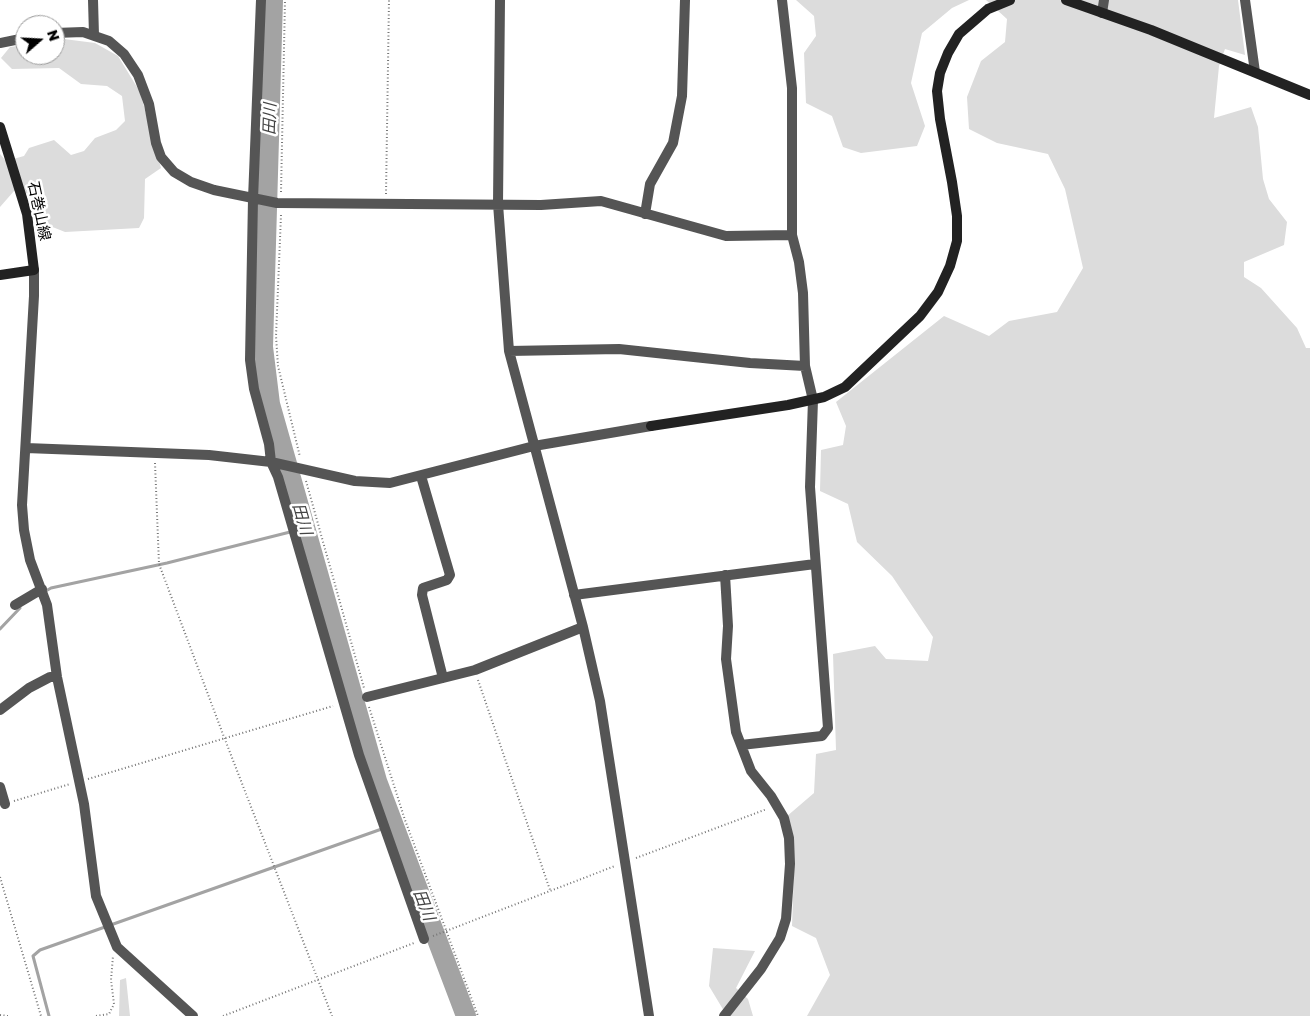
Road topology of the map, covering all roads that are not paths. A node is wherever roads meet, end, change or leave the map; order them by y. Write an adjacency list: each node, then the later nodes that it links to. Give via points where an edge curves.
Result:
1 (93, 0): 12 (street)
2 (261, 0): 18 (street)
3 (500, 0): 19 (street)
4 (685, 0): 20 (street, via 682,96 673,143 650,184)
5 (782, 0): 21 (street, via 792,88)
6 (1010, 0): 26 (street, via 988,9 959,34 940,73 940,119 954,191 957,241 938,292 920,316 845,387)
7 (1066, 0): 10 (street)
8 (1104, 0): 10 (street)
9 (1244, 0): 15 (street)
10 (1102, 13): 15 (street)
11 (65, 33): 12 (street)
12 (94, 35): 18 (street, via 109,41 124,54 138,75 149,104 161,157 174,172 191,182)
13 (15, 40): 14 (street)
14 (0, 43)
15 (1255, 72): 16 (street)
16 (1310, 96)
17 (0, 127): 22 (street, 石巻山線, via 27,214)
18 (255, 200): 19 (street, via 279,203); 29 (street, via 250,360 254,389)
19 (498, 204): 20 (street, via 602,201); 24 (street)
20 (645, 214): 21 (street, via 726,236)
21 (792, 236): 25 (street, via 799,262)
22 (34, 270): 23 (street); 28 (street)
23 (0, 275)
24 (509, 351): 25 (street, via 619,349); 27 (street)
25 (805, 366): 26 (street)
26 (813, 400): 27 (street); 31 (street, via 810,487)
27 (534, 446): 30 (street); 34 (street)
28 (26, 448): 29 (street, via 209,454); 33 (street, via 22,505 24,530 30,560)
29 (275, 463): 30 (street, via 372,483 390,483); 44 (street, via 375,804)
30 (421, 476): 38 (street, via 450,575 447,580 423,588 422,595)
31 (815, 564): 32 (street); 41 (street, via 828,728 822,736)
32 (725, 575): 34 (street); 41 (street, via 726,659)
33 (42, 589): 35 (street); 37 (street, via 48,605)
34 (574, 595): 36 (street)
35 (15, 606)
36 (583, 627): 38 (street, via 475,670); 46 (street, via 600,701)
37 (57, 677): 40 (street, via 28,688); 45 (street, via 80,781 96,896 117,947)
38 (443, 678): 39 (street)
39 (367, 697)
40 (0, 710)
41 (740, 745): 47 (street, via 751,771 784,818 790,864 786,920 780,938 761,969)
42 (0, 787): 43 (street)
43 (5, 804)
44 (427, 938)
45 (193, 1016)
46 (649, 1016)
47 (724, 1016)

